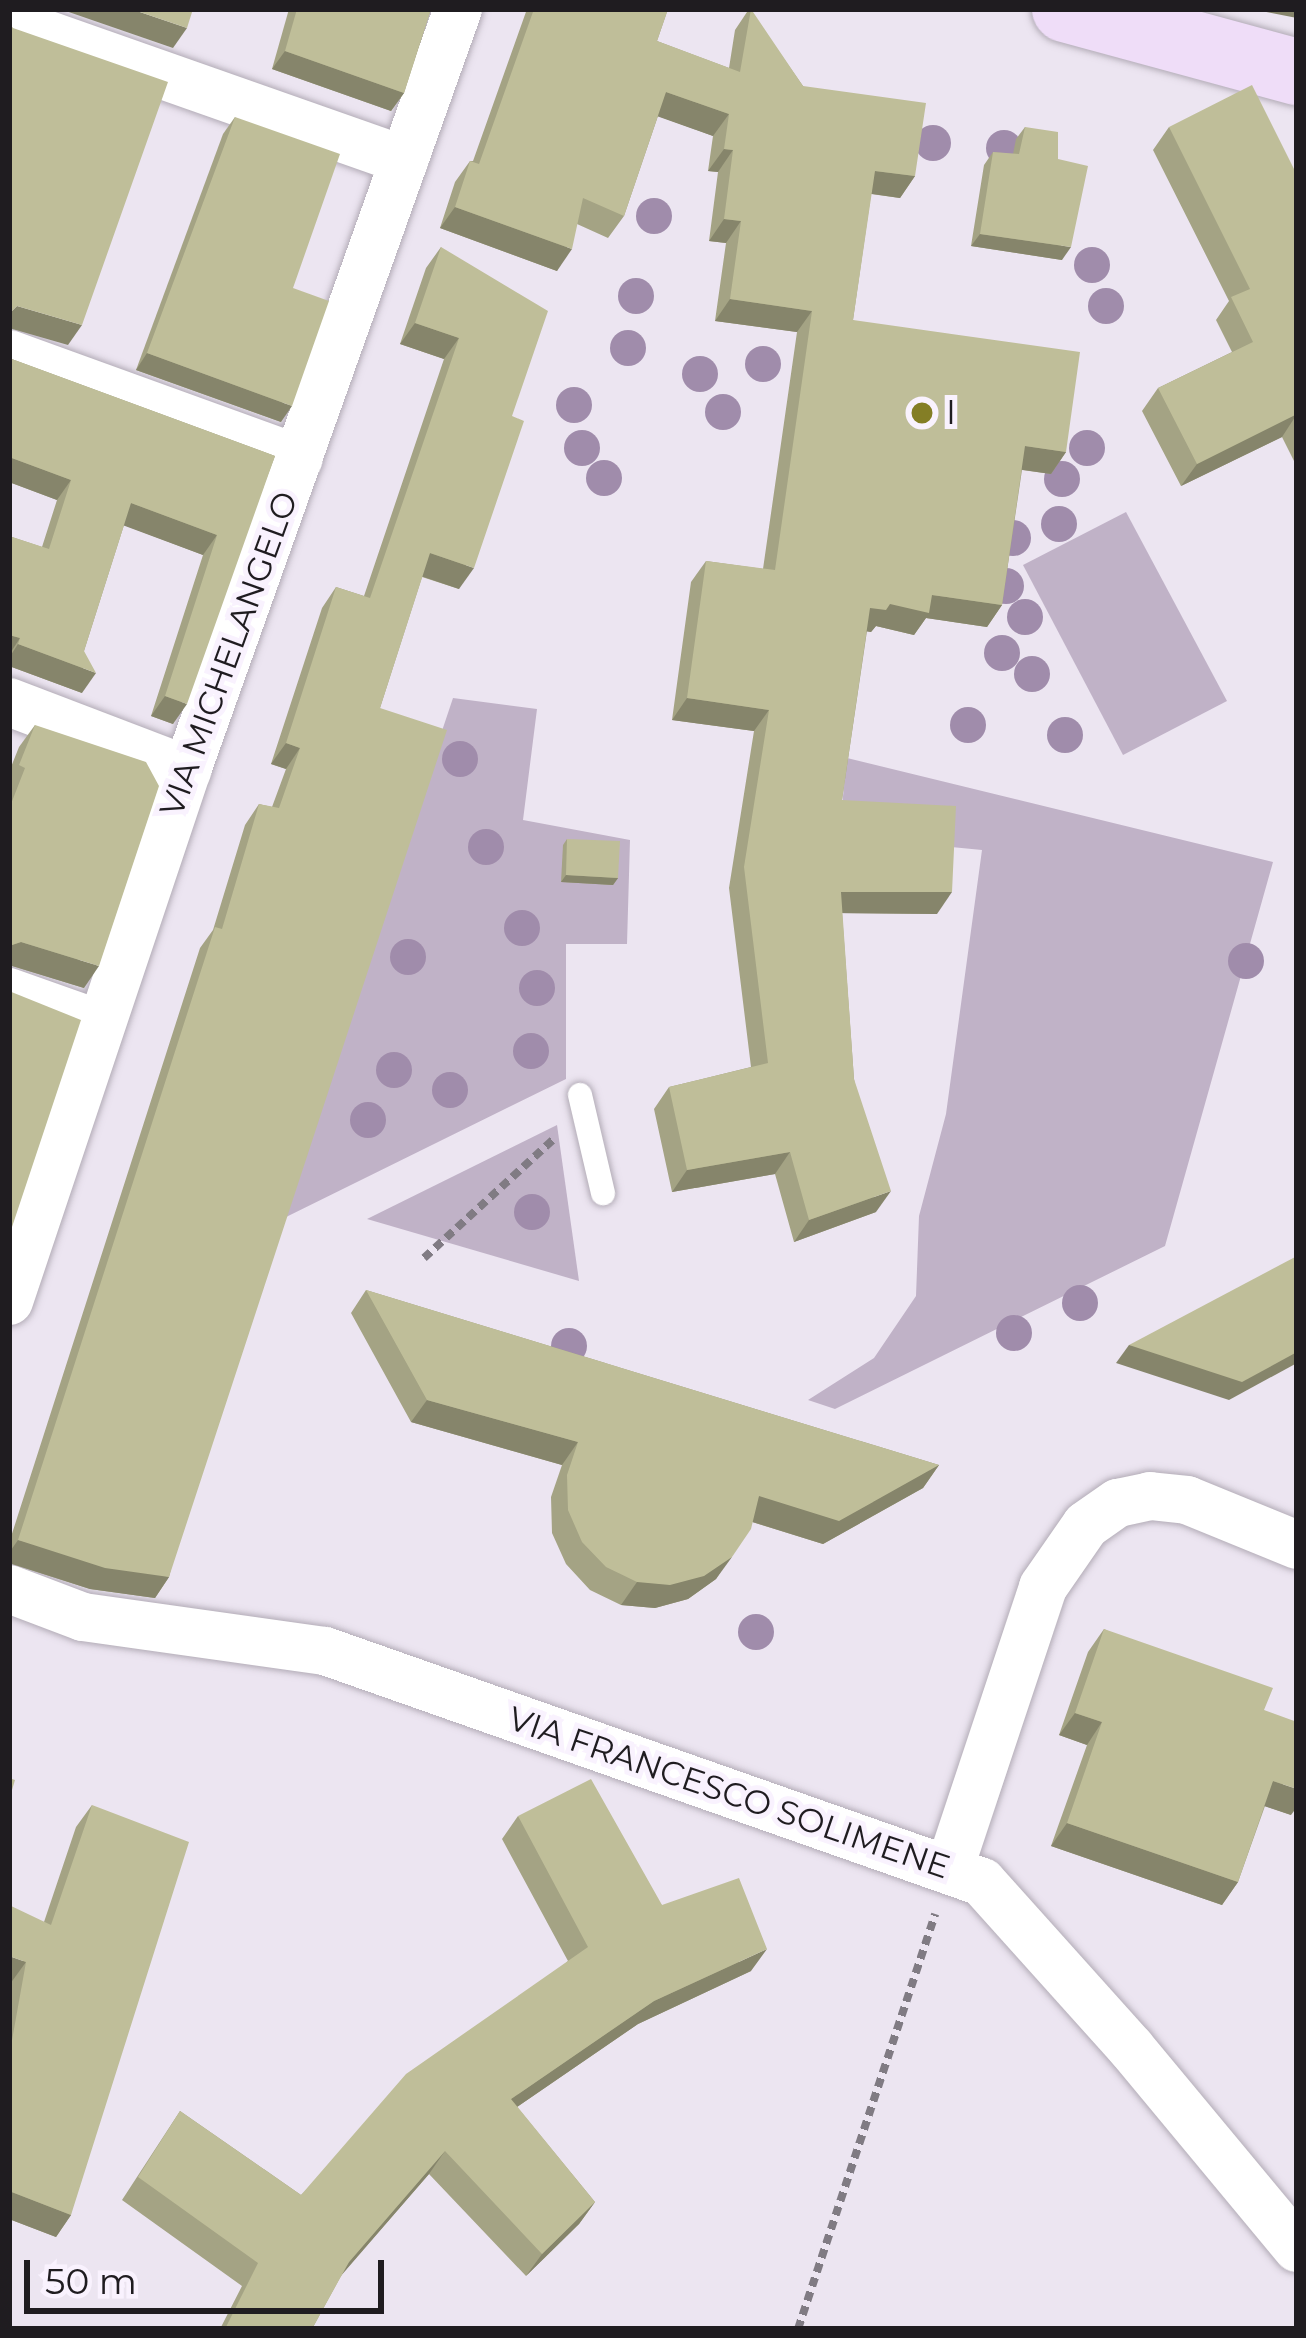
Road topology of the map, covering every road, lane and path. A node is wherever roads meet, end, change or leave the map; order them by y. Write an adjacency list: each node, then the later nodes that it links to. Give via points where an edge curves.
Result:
1 (458, 9): 5 (street, VIA MICHELANGELO)
2 (1066, 9): 4 (street)
3 (9, 21): 5 (street)
4 (1297, 72)
5 (404, 160): 7 (street, VIA MICHELANGELO)
6 (9, 354): 7 (street)
7 (299, 459): 9 (street, VIA MICHELANGELO)
8 (9, 702): 9 (street)
9 (187, 770): 11 (street, VIA MICHELANGELO)
10 (9, 992): 11 (street)
11 (99, 1024): 15 (street, VIA MICHELANGELO)
12 (582, 1104): 13 (lane); 14 (path)
13 (603, 1193)
14 (424, 1258)
15 (9, 1301)
16 (1297, 1545): 18 (street, via 1186,1500 1150,1496 1118,1502 1086,1525 1043,1587)
17 (9, 1588): 18 (street, VIA FRANCESCO SOLIMENE, via 83,1617 325,1651)
18 (949, 1870): 19 (street, VIA FRANCESCO SOLIMENE, via 982,1882); 20 (path)
19 (1297, 2248)
20 (798, 2329)

